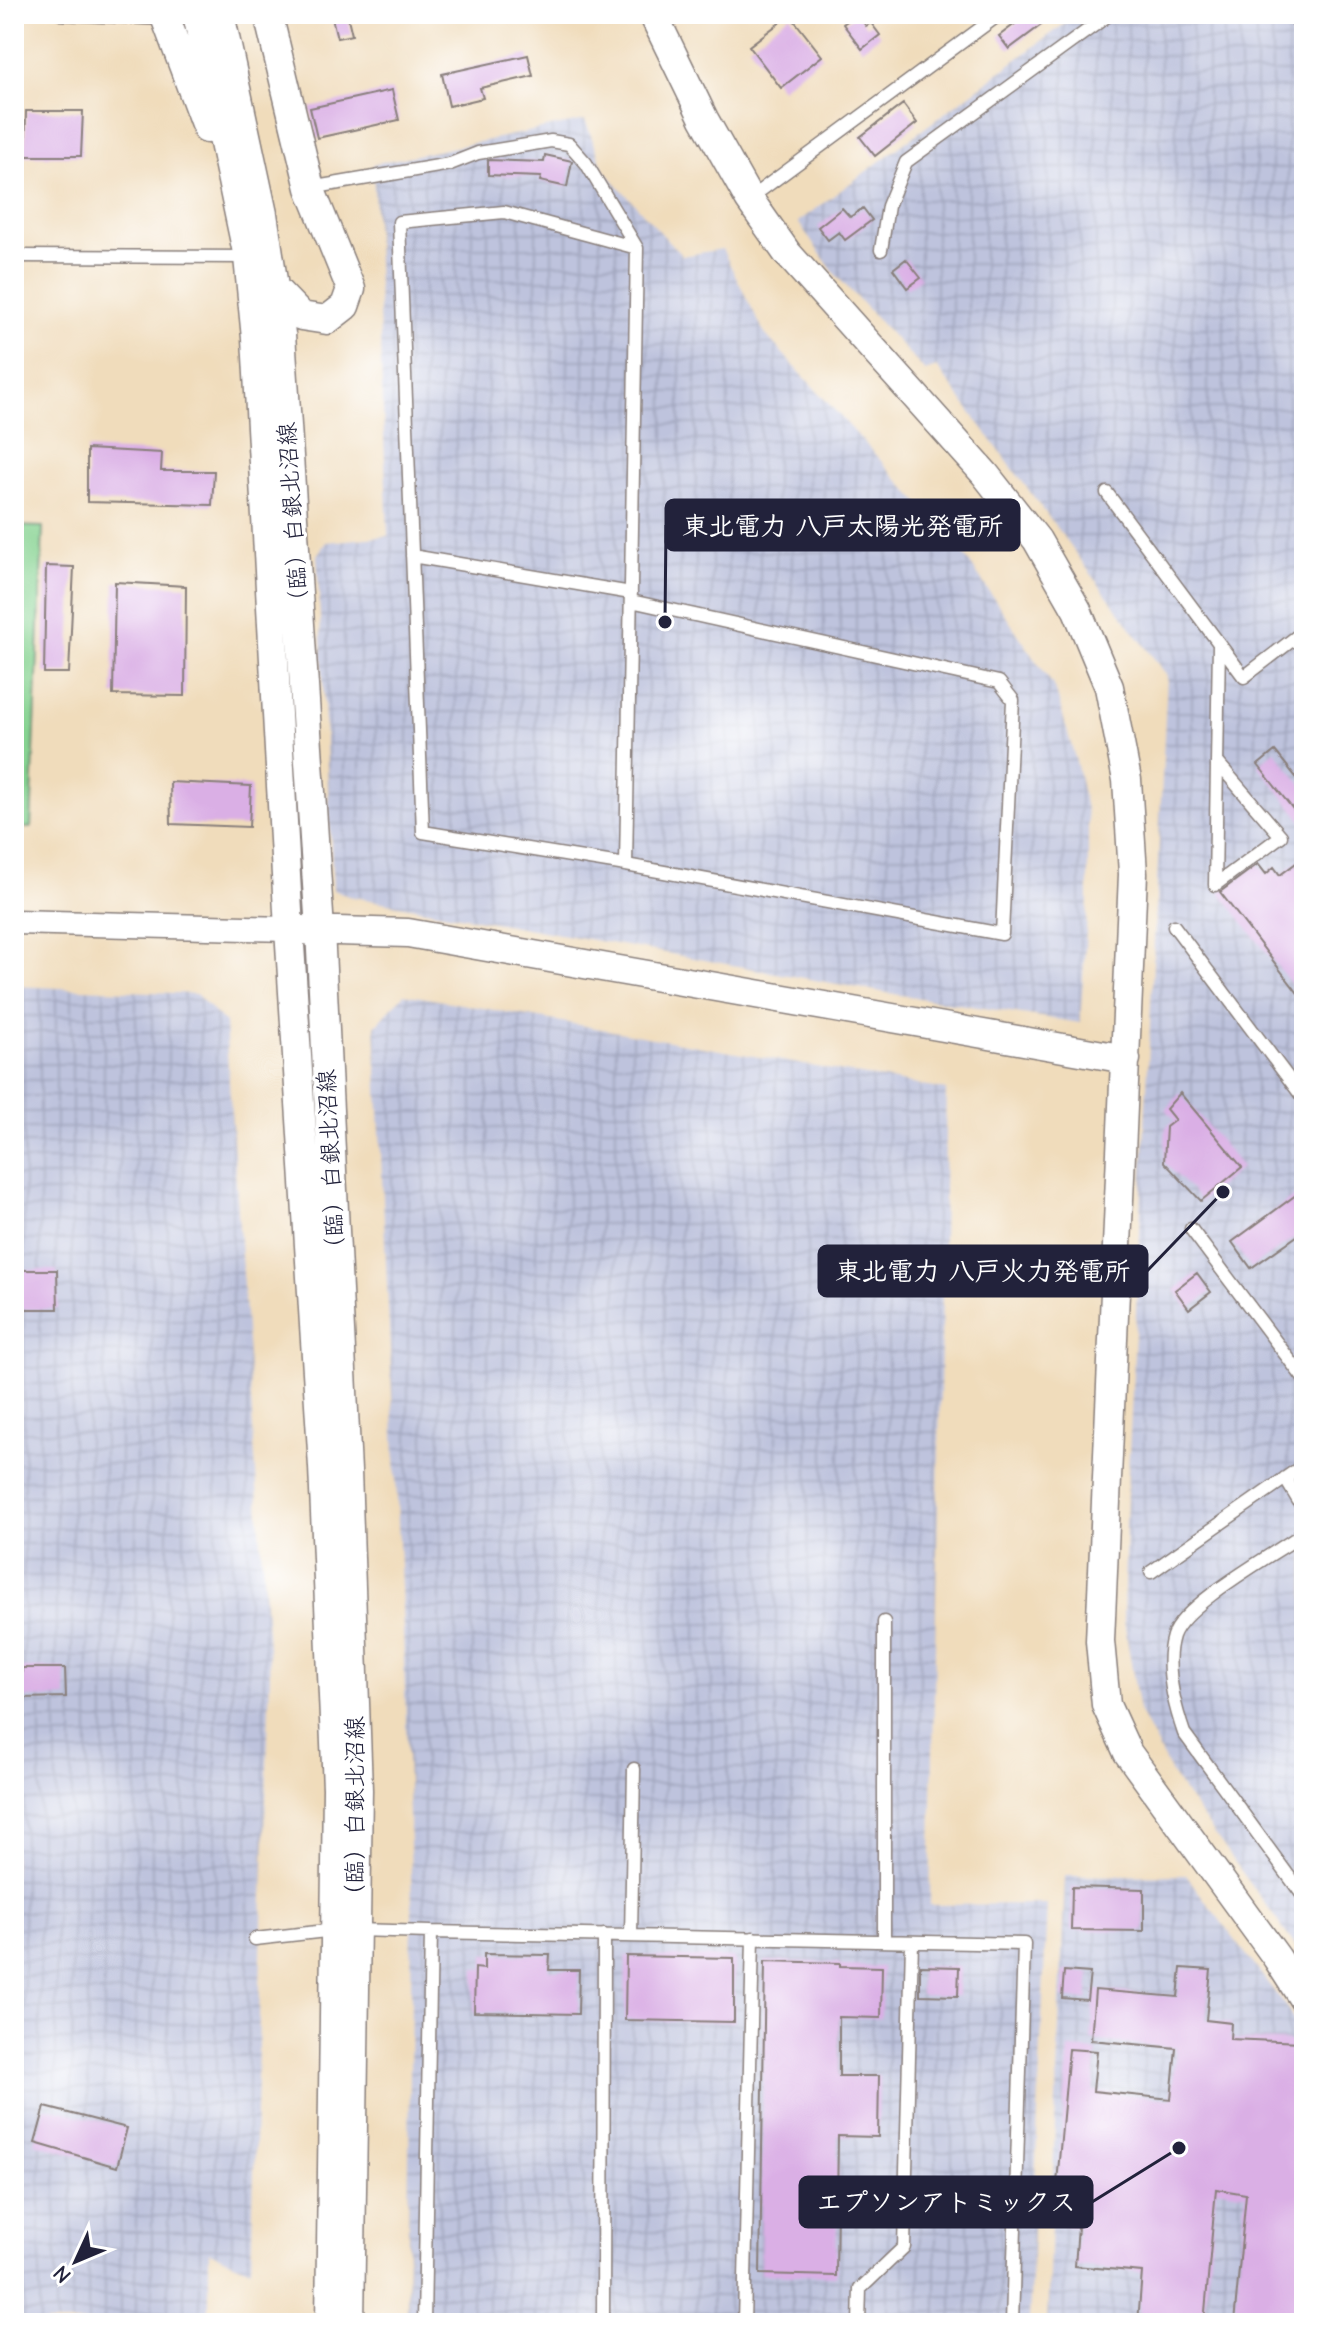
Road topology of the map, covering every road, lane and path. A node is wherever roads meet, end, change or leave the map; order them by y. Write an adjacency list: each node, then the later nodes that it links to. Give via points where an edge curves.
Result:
1 (61, 14): 7 (lane)
2 (268, 14): 10 (street)
3 (653, 14): 11 (street)
4 (1000, 14): 11 (lane)
5 (1110, 14): 14 (lane, via 906,162 888,206)
6 (1292, 14): 9 (lane)
7 (164, 16): 12 (street)
8 (209, 17): 12 (street, （臨）白銀北沼線); 17 (street, （臨）白銀北沼線, via 263,214)
9 (1304, 31)
10 (310, 188): 13 (lane, via 450,164 478,153 551,141 569,144); 18 (street, via 351,289 345,306)
11 (749, 199): 31 (street, via 787,253 985,474 1037,540 1077,610 1109,687 1127,780 1133,874)
12 (239, 214): 16 (street, （臨）白銀北沼線)
13 (637, 248): 21 (lane, via 504,212 399,222); 22 (lane)
14 (881, 250)
15 (14, 256): 16 (lane)
16 (248, 257): 29 (street, （臨）白銀北沼線)
17 (272, 286): 18 (street, via 301,316); 19 (street, （臨）白銀北沼線)
18 (327, 320): 19 (street, via 297,339)
19 (283, 365): 30 (street, （臨）白銀北沼線)
20 (1107, 493): 24 (lane)
21 (412, 556): 22 (lane); 26 (lane, via 423,832)
22 (631, 597): 26 (lane); 26 (lane, via 999,682 1013,700 1002,934)
23 (1304, 631): 24 (lane, via 1244,677)
24 (1219, 644): 25 (lane)
25 (1217, 762): 25 (lane, via 1216,823 1215,885 1281,836)
26 (626, 865)
27 (14, 922): 29 (street)
28 (1174, 926): 32 (lane)
29 (289, 929): 30 (street); 43 (street, （臨）白銀北沼線)
30 (320, 930): 31 (street, via 408,933); 43 (street, （臨）白銀北沼線, via 358,1790)
31 (1126, 1059): 51 (street, via 1100,1641 1106,1705 1128,1753)
32 (1304, 1099)
33 (1191, 1229): 34 (lane)
34 (1304, 1379)
35 (1304, 1465): 36 (lane)
36 (1285, 1478): 37 (lane); 39 (lane)
37 (1304, 1510)
38 (1304, 1527): 42 (lane, via 1298,1537 1192,1609 1173,1634 1169,1662 1184,1733)
39 (1151, 1572)
40 (884, 1622): 49 (lane)
41 (634, 1769): 46 (lane)
42 (1304, 1897)
43 (346, 1930): 44 (lane); 48 (lane); 52 (street, （臨）白銀北沼線)
44 (431, 1932): 45 (lane); 55 (lane)
45 (604, 1935): 46 (lane); 56 (lane)
46 (631, 1936): 47 (lane)
47 (753, 1938): 49 (lane); 57 (lane)
48 (255, 1939)
49 (884, 1941): 50 (lane)
50 (912, 1942): 58 (lane, via 904,2247 860,2289); 59 (lane, via 1024,1944)
51 (1304, 2000)
52 (340, 2292): 53 (street, （臨）白銀北沼線); 54 (street, （臨）白銀北沼線)
53 (330, 2323)
54 (350, 2323)
55 (424, 2323)
56 (603, 2323)
57 (744, 2323)
58 (859, 2323)
59 (1012, 2323)

